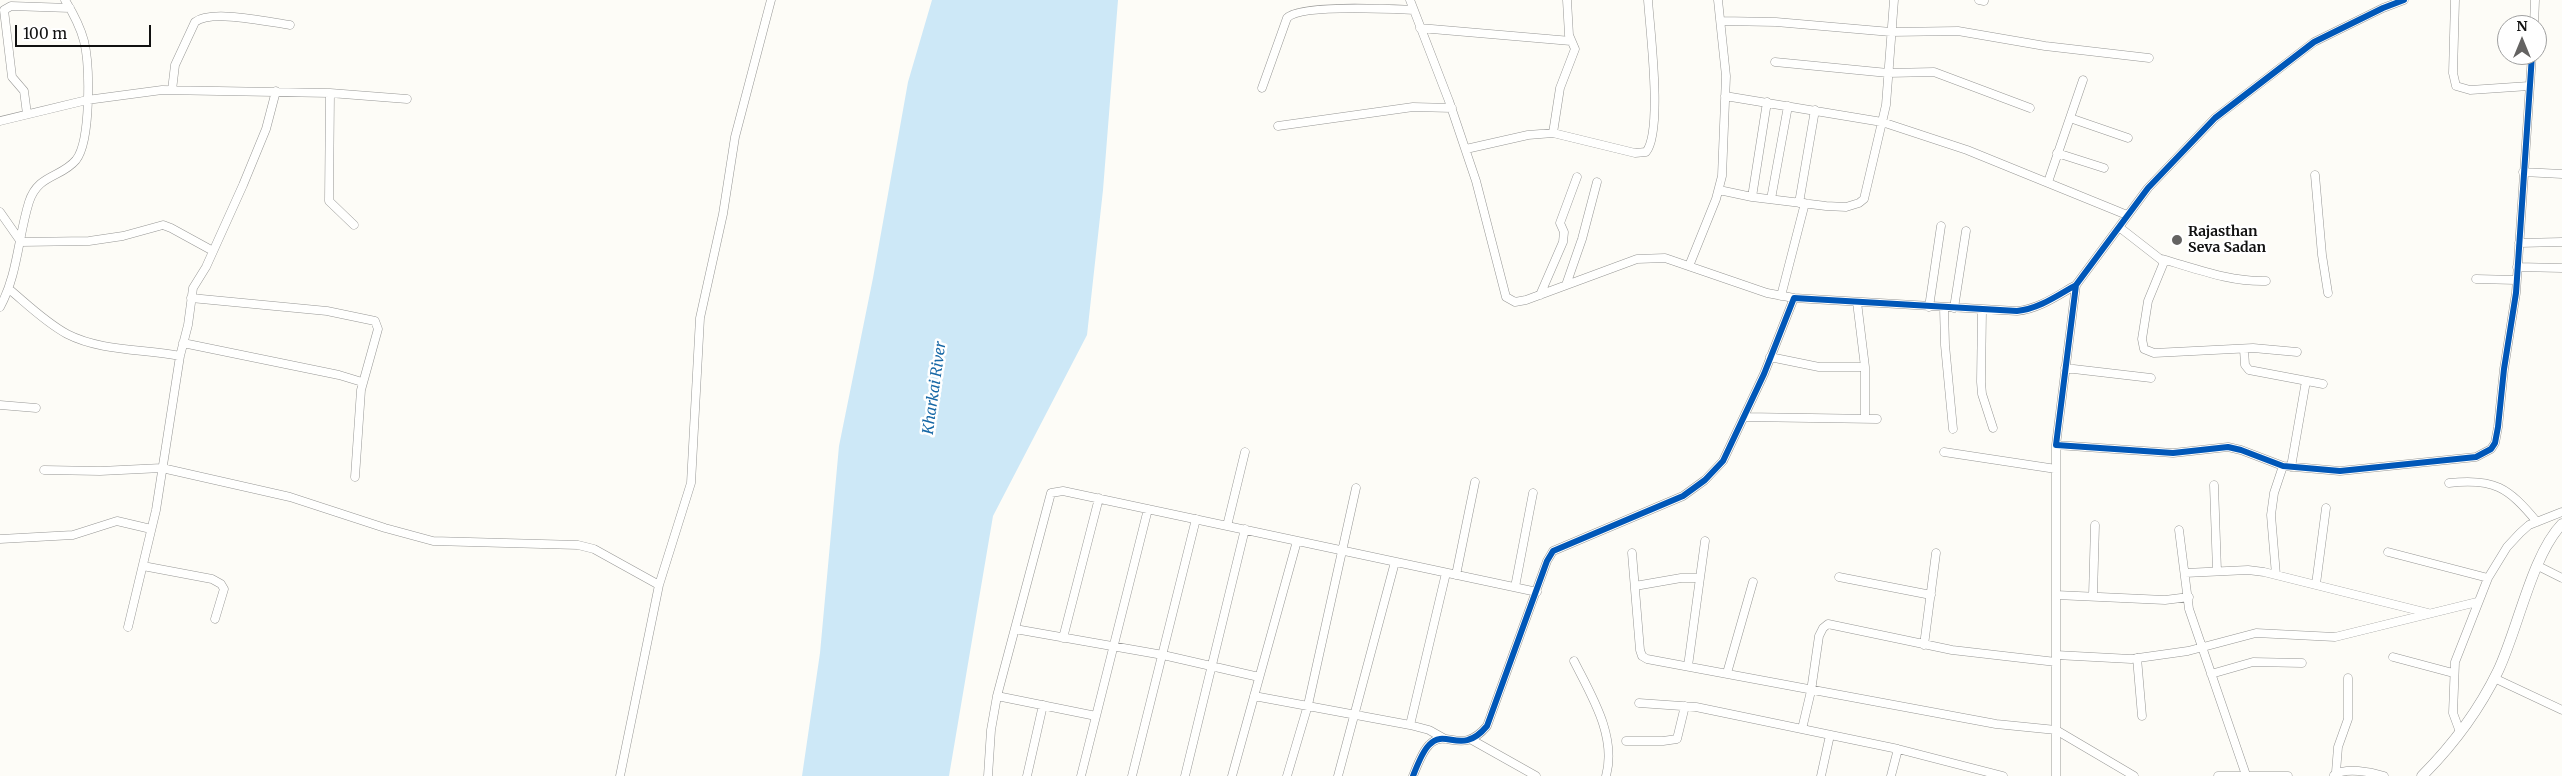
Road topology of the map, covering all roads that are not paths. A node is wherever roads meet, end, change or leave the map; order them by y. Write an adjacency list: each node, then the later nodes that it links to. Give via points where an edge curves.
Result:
1 (65, 0): 11 (street)
2 (770, 0): 152 (street, via 735,137 723,214 700,318 691,483)
3 (1410, 0): 12 (street)
4 (1567, 0): 18 (street)
5 (1648, 0): 42 (street, via 1654,75 1650,147 1646,152 1635,153)
6 (1718, 0): 14 (street)
7 (1894, 0): 17 (street)
8 (2401, 0): 58 (street, via 2314,42 2215,118 2148,188)
9 (2455, 0): 24 (street, via 2453,66 2456,86 2470,90)
10 (2535, 0): 13 (street)
11 (70, 8): 31 (street, via 84,43); 37 (street, via 11,6 4,10 12,77 24,90)
12 (1413, 10): 16 (street); 25 (street, via 1322,9 1294,13 1287,18)
13 (2534, 15)
14 (1721, 21): 17 (street); 29 (street)
15 (290, 25): 26 (street, via 227,17 199,19 194,22 175,65)
16 (1420, 28): 18 (street); 34 (street)
17 (1891, 32): 19 (street, via 1958,31 2045,46); 22 (street)
18 (1571, 41): 42 (street, via 1575,49 1560,88)
19 (2149, 58)
20 (1775, 62): 22 (street)
21 (2531, 65): 24 (street)
22 (1888, 73): 35 (street, via 1944,73); 40 (street)
23 (2083, 80): 38 (street)
24 (2529, 86): 47 (street)
25 (1262, 88)
26 (172, 90): 27 (street); 31 (street)
27 (276, 91): 28 (street); 66 (street, via 266,130)
28 (330, 93): 30 (street); 59 (street, via 329,201)
29 (1725, 96): 32 (street); 53 (street)
30 (407, 99)
31 (87, 100): 37 (street); 63 (street, via 86,131 78,158 36,187 29,201)
32 (1766, 102): 33 (street); 54 (street)
33 (1788, 106): 36 (street); 55 (street)
34 (1452, 108): 41 (street, via 1413,107); 44 (street)
35 (2030, 108)
36 (1816, 110): 40 (street); 56 (street)
37 (27, 114): 39 (street)
38 (2070, 118): 43 (street); 45 (street)
39 (0, 121)
40 (1882, 122): 52 (street); 56 (street, via 1864,199 1859,204 1846,207)
41 (1278, 126)
42 (1554, 133): 44 (street, via 1528,135)
43 (2128, 138)
44 (1466, 149): 78 (street, via 1506,297 1515,302)
45 (2058, 153): 46 (street); 52 (street)
46 (2104, 168)
47 (2523, 172): 48 (street); 65 (street)
48 (2562, 174)
49 (2315, 175): 77 (street)
50 (1577, 177): 78 (street, via 1560,223 1564,232 1563,242)
51 (1597, 182): 74 (street)
52 (2048, 182): 58 (street)
53 (1719, 190): 54 (street); 68 (street)
54 (1752, 197): 55 (street)
55 (1772, 199): 56 (street)
56 (1802, 203): 79 (street)
57 (0, 212): 63 (street)
58 (2127, 215): 61 (street)
59 (354, 225)
60 (1941, 226): 84 (street)
61 (2119, 227): 67 (street); 75 (street)
62 (1966, 231): 86 (street)
63 (21, 242): 66 (street, via 89,241 163,225); 76 (street)
64 (2562, 242): 65 (street)
65 (2519, 243): 69 (street)
66 (212, 251): 80 (street, via 194,282)
67 (2162, 259): 73 (street, via 2226,278); 89 (street, via 2162,267 2148,301 2142,339 2144,349 2154,353)
68 (1688, 266): 74 (street, via 1665,258 1637,259); 79 (street)
69 (2517, 267): 70 (street); 72 (street)
70 (2562, 268)
71 (2476, 279): 72 (street)
72 (2516, 280): 109 (street, via 2498,428 2491,449 2476,457 2340,471)
73 (2266, 281)
74 (1566, 285): 78 (street)
75 (2076, 285): 87 (street, via 2028,310); 94 (street)
76 (9, 289): 83 (street); 91 (street, via 68,335 106,346)
77 (2328, 294)
78 (1540, 295)
79 (1781, 296): 81 (street)
80 (191, 298): 88 (street); 97 (street, via 327,311 375,321 378,329)
81 (1794, 298): 82 (street); 92 (street)
82 (1857, 302): 84 (street); 93 (street)
83 (0, 307)
84 (1929, 307): 85 (street)
85 (1944, 308): 86 (street); 105 (street)
86 (1954, 308): 87 (street)
87 (1982, 310): 104 (street, via 1981,388)
88 (183, 343): 91 (street); 97 (street)
89 (2244, 349): 90 (street); 96 (street, via 2245,365 2249,370)
90 (2297, 352)
91 (180, 356): 110 (street)
92 (1770, 357): 93 (street, via 1812,366); 101 (street)
93 (1865, 367): 102 (street)
94 (2065, 368): 95 (street); 106 (street)
95 (2151, 378)
96 (2306, 381): 98 (street); 109 (street)
97 (362, 382): 113 (street)
98 (2323, 384)
99 (0, 405): 100 (street)
100 (36, 408)
101 (1744, 417): 102 (street); 155 (street, via 1723,460 1705,480 1683,496 1553,551)
102 (1866, 419): 103 (street)
103 (1877, 419)
104 (1993, 428)
105 (1954, 429)
106 (2056, 445): 109 (street, via 2173,453 2228,448); 111 (street)
107 (1246, 452): 127 (street)
108 (1944, 452): 111 (street)
109 (2287, 467): 145 (street, via 2274,492 2271,515)
110 (162, 468): 112 (street); 128 (street); 152 (street, via 290,497 433,541 560,544 594,549)
111 (2056, 469): 157 (street)
112 (44, 470)
113 (355, 477)
114 (1475, 482): 144 (street)
115 (2449, 483): 124 (street, via 2476,480 2491,484 2517,500)
116 (2214, 485): 142 (street)
117 (1356, 488): 134 (street)
118 (1533, 493): 154 (street)
119 (1099, 498): 121 (street); 164 (street, via 1064,491 1050,493); 165 (street)
120 (2326, 508): 151 (street)
121 (1148, 509): 123 (street); 167 (street)
122 (2562, 512): 124 (street)
123 (1196, 519): 127 (street); 169 (street)
124 (2537, 522): 148 (street, via 2529,525 2507,547)
125 (2562, 524): 140 (street, via 2547,544)
126 (2095, 525): 158 (street)
127 (1227, 526): 129 (street)
128 (151, 529): 131 (street, via 117,521 73,535); 139 (street)
129 (1245, 530): 132 (street); 175 (street)
130 (2179, 530): 143 (street)
131 (0, 540)
132 (1296, 540): 134 (street); 180 (street)
133 (1705, 541): 147 (street)
134 (1343, 551): 138 (street); 188 (street)
135 (2388, 552): 148 (street)
136 (1632, 554): 153 (street)
137 (1936, 554): 156 (street)
138 (1395, 562): 141 (street); 191 (street)
139 (143, 566): 162 (street, via 212,579 221,584 224,589); 163 (street)
140 (2538, 566): 149 (street); 182 (street)
141 (1446, 572): 144 (street); 194 (street)
142 (2217, 572): 143 (street); 145 (street, via 2248,570)
143 (2185, 573): 159 (street)
144 (1456, 575): 154 (street)
145 (2276, 575): 151 (street)
146 (1839, 577): 156 (street)
147 (1700, 578): 153 (street); 176 (street)
148 (2488, 578): 160 (street)
149 (2562, 578)
150 (1753, 582): 177 (street)
151 (2316, 584): 161 (street)
152 (659, 585): 205 (street)
153 (1635, 586): 176 (street, via 1642,656)
154 (1515, 587): 155 (street)
155 (1537, 592): 200 (street, via 1487,726)
156 (1931, 595): 166 (street)
157 (2056, 595): 158 (street); 172 (street)
158 (2093, 595): 159 (street, via 2165,600)
159 (2189, 597): 168 (street, via 2189,609)
160 (2478, 602): 161 (street); 178 (street)
161 (2429, 613): 168 (street, via 2335,636 2256,633)
162 (215, 619)
163 (128, 627)
164 (1014, 629): 165 (street); 184 (street)
165 (1063, 638): 167 (street)
166 (1924, 645): 172 (street); 183 (street, via 1828,624 1819,636)
167 (1113, 646): 169 (street); 192 (street)
168 (2203, 647): 171 (street); 179 (street)
169 (1163, 655): 175 (street); 209 (street)
170 (2393, 657): 178 (street)
171 (2137, 658): 172 (street); 193 (street)
172 (2056, 659): 196 (street)
173 (1574, 661): 216 (street, via 1604,728 1608,755)
174 (2302, 663): 179 (street, via 2253,662)
175 (1212, 665): 180 (street); 210 (street)
176 (1688, 666): 177 (street)
177 (1727, 673): 183 (street)
178 (2453, 673): 197 (street, via 2453,713)
179 (2211, 674): 204 (street)
180 (1259, 677): 185 (street)
181 (2348, 678): 203 (street, via 2348,719 2338,747)
182 (2494, 678): 190 (street); 197 (street)
183 (1811, 691): 195 (street); 196 (street, via 1996,724)
184 (996, 696): 187 (street); 206 (street)
185 (1254, 696): 188 (street, via 1304,707); 211 (street)
186 (1639, 703): 189 (street)
187 (1042, 705): 192 (street); 207 (street)
188 (1308, 705): 191 (street); 212 (street)
189 (1685, 706): 195 (street); 201 (street, via 1677,738)
190 (2562, 710)
191 (1356, 714): 194 (street); 213 (street)
192 (1096, 716): 208 (street)
193 (2142, 716)
194 (1410, 725): 199 (street)
195 (1802, 729): 198 (street)
196 (2056, 730): 220 (street); 221 (street)
197 (2460, 732): 225 (street)
198 (1830, 735): 202 (street); 217 (street)
199 (1445, 738): 200 (street, via 1464,742); 214 (street, via 1427,746)
200 (1472, 740): 215 (street)
201 (1626, 741)
202 (1898, 749): 218 (street); 219 (street)
203 (2335, 774): 224 (street, via 2364,772)
204 (2246, 775): 222 (street); 223 (street)
205 (620, 776)
206 (988, 776)
207 (1027, 776)
208 (1081, 776)
209 (1132, 776)
210 (1185, 776)
211 (1232, 776)
212 (1287, 776)
213 (1338, 776)
214 (1413, 776)
215 (1536, 776)
216 (1606, 776)
217 (1822, 776)
218 (1892, 776)
219 (2003, 776)
220 (2056, 776)
221 (2134, 776)
222 (2218, 776)
223 (2288, 776)
224 (2384, 776)
225 (2422, 776)

